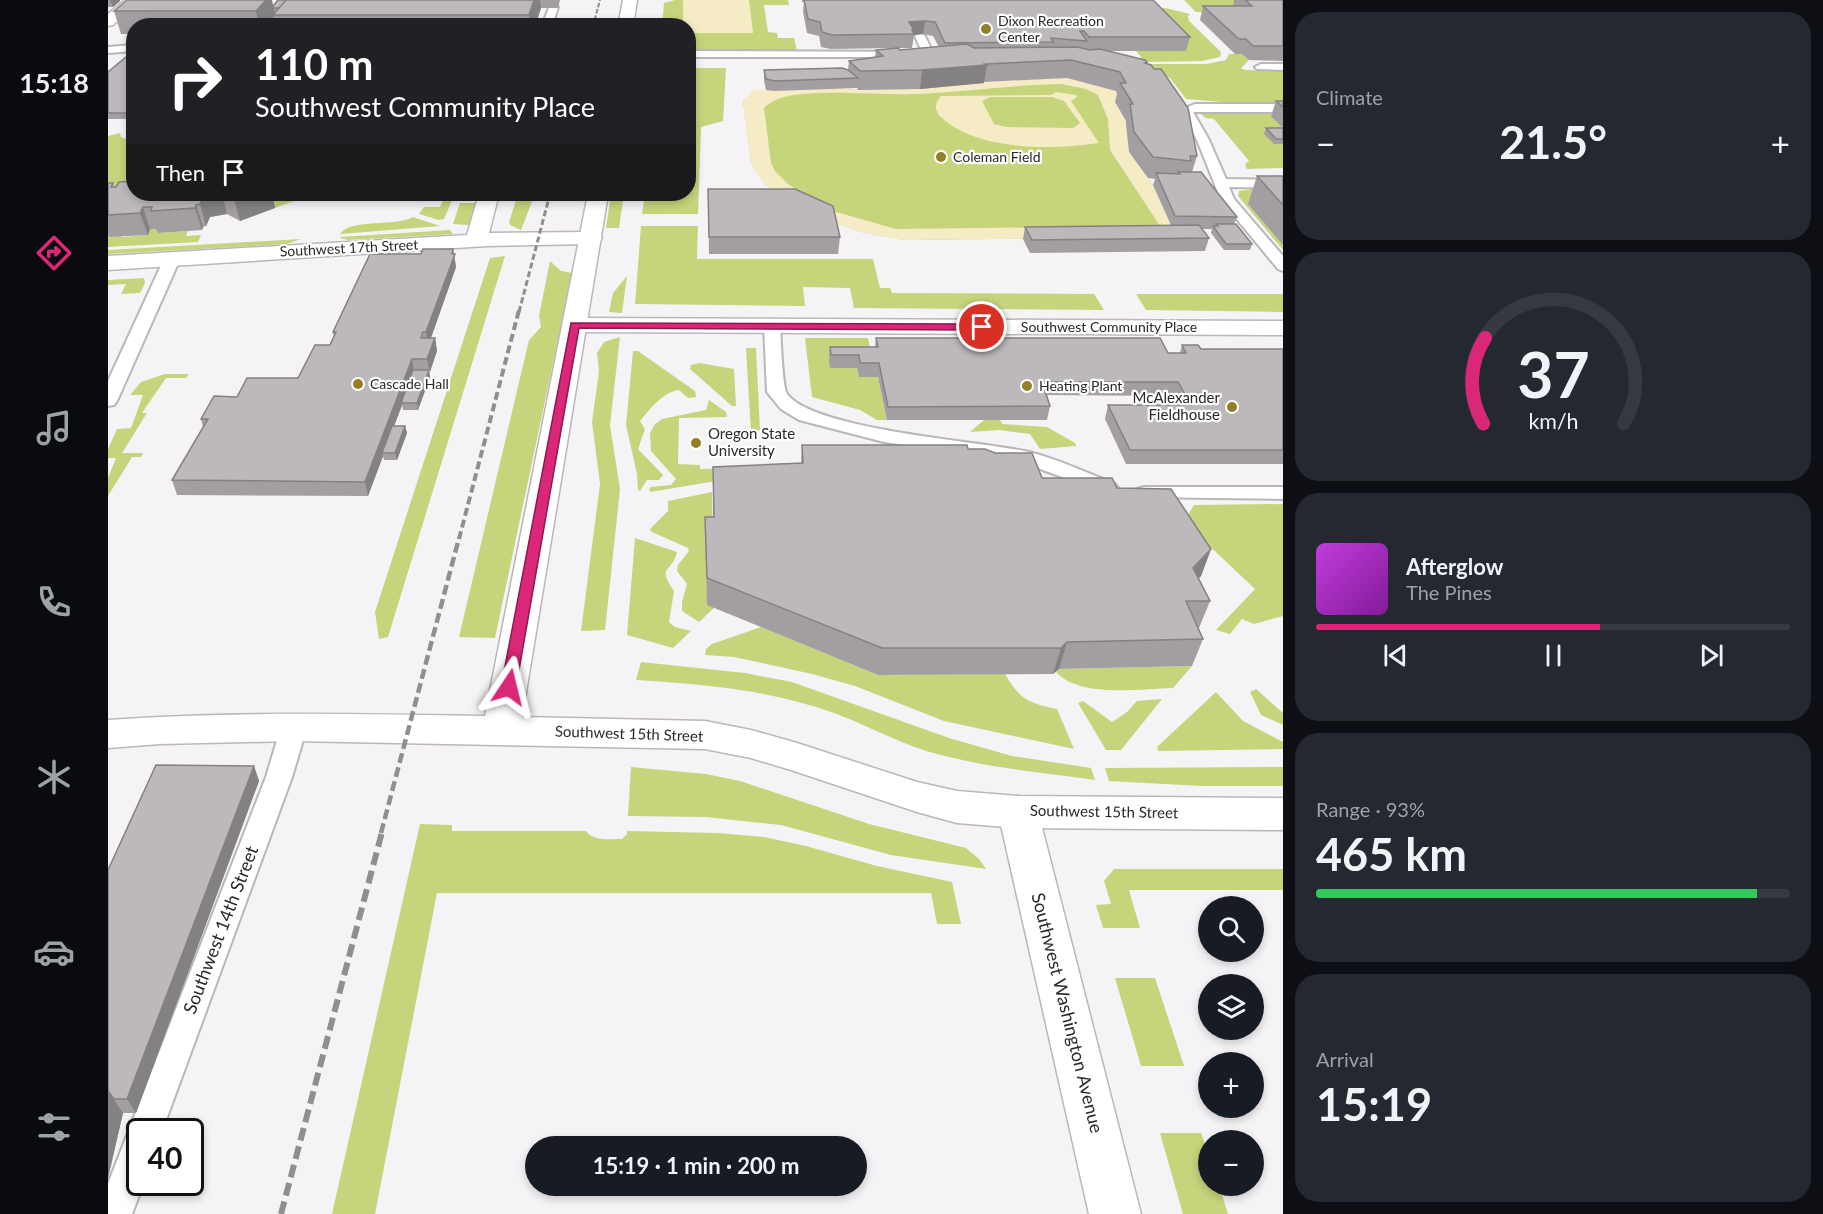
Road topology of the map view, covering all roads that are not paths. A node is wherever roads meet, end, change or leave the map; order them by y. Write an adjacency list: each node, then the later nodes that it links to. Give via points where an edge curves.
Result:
1 (134, 0): 6 (street)
2 (630, 0): 5 (street)
3 (553, 8): 4 (lane)
4 (550, 18)
5 (627, 18)
6 (108, 22)
7 (920, 36): 10 (lane, via 929,55 798,60)
8 (126, 49): 9 (lane)
9 (108, 50)
10 (696, 54)
11 (1261, 67): 12 (lane)
12 (1283, 67)
13 (1283, 108): 14 (lane, via 1186,110)
14 (1220, 183): 15 (lane); 22 (lane, via 1228,200)
15 (1283, 183)
16 (487, 201): 19 (street)
17 (597, 201): 18 (street)
18 (591, 238): 19 (street, Southwest 17th Street); 23 (street)
19 (477, 240): 20 (street, Southwest 17th Street)
20 (172, 259): 21 (street, Southwest 17th Street); 26 (lane)
21 (108, 263)
22 (1283, 266)
23 (574, 325): 24 (street, Southwest Community Place); 29 (street)
24 (772, 326): 25 (street, Southwest Community Place); 27 (lane, via 776,392 787,405 806,416 884,436 1029,458 1129,493)
25 (1283, 328)
26 (108, 402)
27 (1283, 493)
28 (294, 727): 29 (street, Southwest 15th Street); 30 (street, Southwest 15th Street); 33 (lane, Southwest 14th Street, via 279,777)
29 (501, 731): 31 (street, Southwest 15th Street, via 705,735 752,744 957,807)
30 (108, 734)
31 (1018, 812): 32 (street, Southwest 15th Street); 36 (street, Southwest Washington Avenue)
32 (1283, 814)
33 (150, 1118)
34 (126, 1183): 35 (lane)
35 (114, 1214)
36 (1115, 1214)

